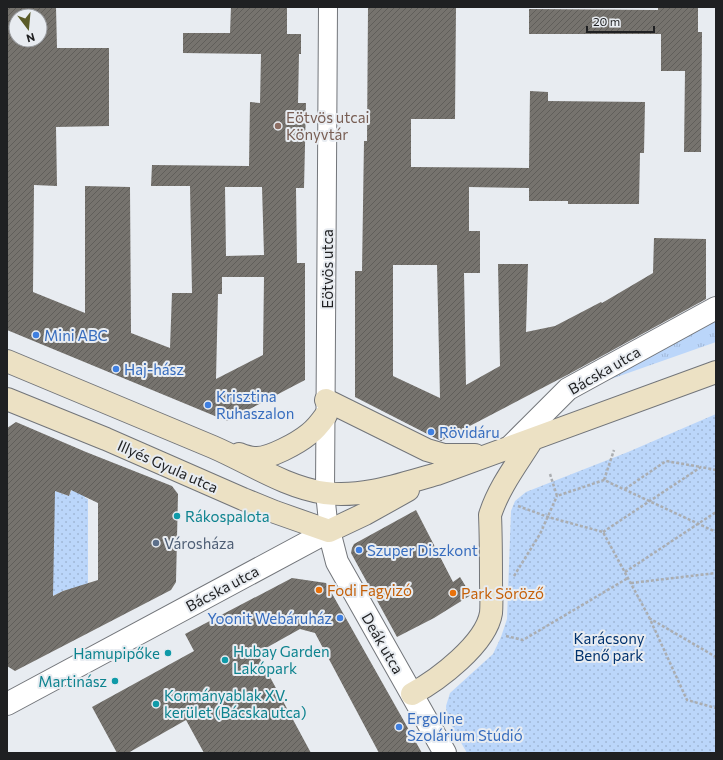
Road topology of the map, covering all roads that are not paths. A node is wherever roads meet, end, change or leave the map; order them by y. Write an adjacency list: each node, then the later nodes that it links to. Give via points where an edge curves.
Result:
1 (328, 7): 6 (street, Eötvös utca)
2 (716, 308): 9 (street, Bácska utca, via 568,389)
3 (7, 361): 8 (main road)
4 (716, 372): 7 (main road)
5 (7, 399): 12 (main road, Illyés Gyula utca, via 243,499)
6 (326, 407): 8 (main road, via 318,426 309,435 268,456 255,458); 9 (main road, via 444,455); 11 (street, Eötvös utca)
7 (532, 440): 9 (main road); 13 (main road, via 490,515 491,613 485,630 475,644 439,678)
8 (215, 448): 11 (main road, via 288,482)
9 (501, 451): 10 (main road, Bácska utca)
10 (437, 474): 11 (main road, Bácska utca, via 359,493); 12 (main road, Bácska utca)
11 (325, 493): 12 (street, Eötvös utca)
12 (329, 531): 13 (street, Deák utca, via 337,562); 14 (street, Bácska utca)
13 (412, 694): 15 (street, Deák utca)
14 (7, 704)
15 (444, 753)

